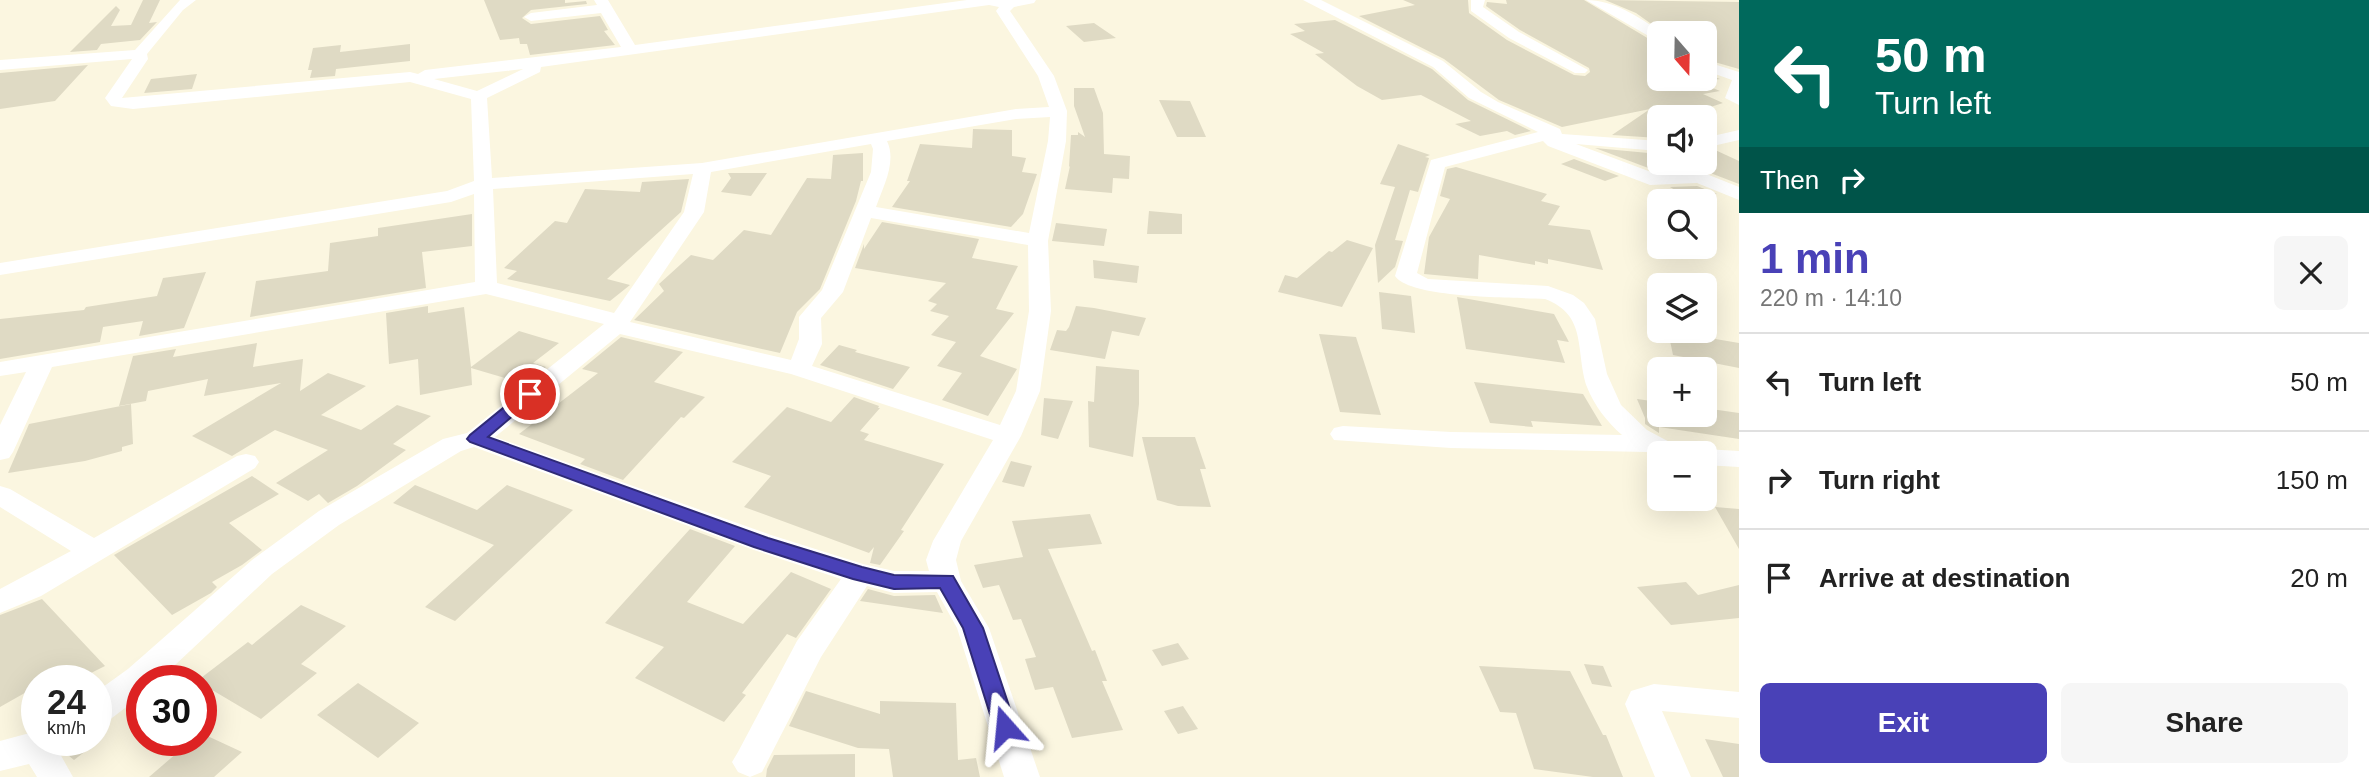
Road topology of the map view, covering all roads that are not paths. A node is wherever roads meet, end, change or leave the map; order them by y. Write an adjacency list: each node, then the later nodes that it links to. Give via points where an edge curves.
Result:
1 (189, 0): 10 (street)
2 (1310, 0): 20 (street, via 1438,64 1475,95)
3 (1478, 0): 13 (street, via 1476,8 1493,22)
4 (1593, 0): 8 (street)
5 (1003, 1): 9 (street); 19 (street, via 1003,11 1046,76)
6 (603, 4): 7 (street); 9 (street)
7 (531, 17)
8 (1647, 29)
9 (630, 50): 11 (street)
10 (139, 54): 12 (street); 15 (street, via 113,99 117,103 185,101)
11 (551, 61): 15 (street); 17 (street)
12 (0, 65)
13 (1580, 70)
14 (1717, 70): 16 (street)
15 (410, 77): 17 (street)
16 (1739, 79): 18 (street, via 1733,98)
17 (479, 96): 28 (street)
18 (1739, 100)
19 (1059, 111): 22 (street); 31 (street)
20 (1553, 135): 24 (street); 27 (street, via 1549,139 1657,181 1699,177); 41 (street, via 1437,164 1406,276 1424,285 1566,298 1588,325 1600,388 1612,412)
21 (1739, 135): 23 (street)
22 (877, 138): 25 (street); 30 (street, via 882,149 880,172)
23 (1717, 140)
24 (1647, 145)
25 (703, 168): 28 (street); 34 (street, via 694,212)
26 (1705, 175): 27 (street)
27 (1712, 181): 29 (street)
28 (483, 184): 32 (street, via 451,196); 33 (street)
29 (1739, 194)
30 (865, 211): 31 (street); 37 (street, via 832,292 810,317 811,346)
31 (1038, 241): 39 (street, via 1040,311 1028,391)
32 (0, 269)
33 (486, 287): 34 (street); 35 (street)
34 (618, 323): 37 (street); 40 (street)
35 (43, 361): 36 (street); 43 (street)
36 (0, 369)
37 (798, 369): 39 (street)
38 (1343, 433): 42 (street)
39 (1008, 436): 50 (street, via 947,541 941,560)
40 (475, 439): 49 (street); 52 (street, via 452,446 330,517 262,567)
41 (1648, 441)
42 (1647, 449)
43 (0, 452)
44 (1717, 458): 45 (street)
45 (1739, 459)
46 (246, 463): 48 (street)
47 (0, 495): 48 (street)
48 (94, 551): 51 (street)
49 (860, 574): 50 (street, via 894,582); 57 (street, via 808,650)
50 (946, 581): 59 (street, via 973,628)
51 (0, 602)
52 (112, 699)
53 (1739, 705): 60 (street, via 1654,697 1643,700)
54 (21, 750): 55 (street)
55 (0, 756)
56 (48, 756): 58 (street)
57 (750, 762)
58 (55, 777)
59 (1021, 777)
60 (1673, 777)

